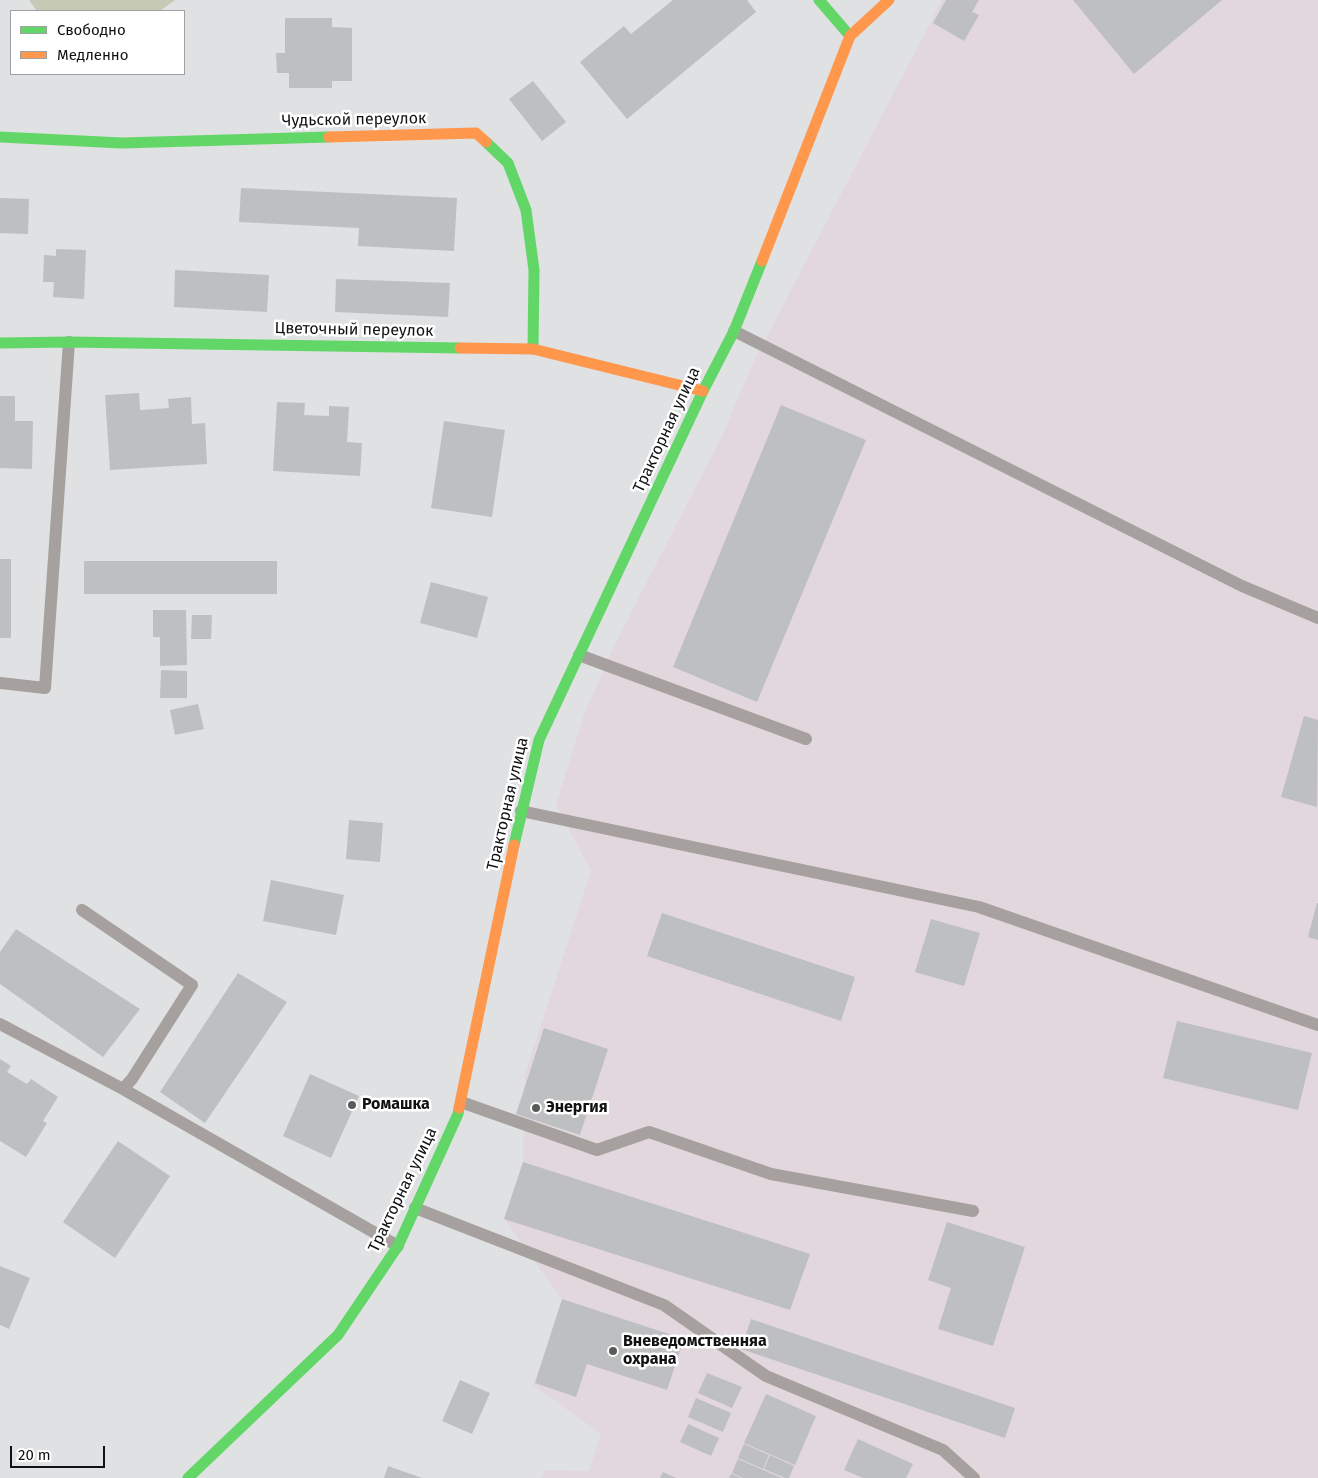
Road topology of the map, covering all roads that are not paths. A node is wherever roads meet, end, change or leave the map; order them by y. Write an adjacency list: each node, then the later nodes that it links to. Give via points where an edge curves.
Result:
1 (819, 0): 3 (street)
2 (889, 0): 3 (street, Тракторная улица)
3 (850, 36): 5 (street, Тракторная улица)
4 (0, 137): 8 (street, Чудьской переулок, via 122,142 476,133 508,163 526,210 534,270)
5 (734, 331): 9 (street, Тракторная улица); 10 (lane, via 1242,586)
6 (69, 342): 7 (street, Цветочный переулок); 8 (street, Цветочный переулок); 12 (lane, via 45,688)
7 (0, 343)
8 (533, 349): 9 (street, Цветочный переулок)
9 (703, 391): 11 (street, Тракторная улица)
10 (1318, 618)
11 (579, 655): 13 (lane); 14 (street, Тракторная улица, via 539,740)
12 (0, 683)
13 (806, 739)
14 (520, 812): 17 (lane, via 979,907); 19 (street, Тракторная улица)
15 (82, 910): 18 (lane, via 192,985)
16 (0, 1024): 18 (lane)
17 (1318, 1024)
18 (123, 1089): 22 (lane)
19 (460, 1102): 20 (street, Тракторная улица, via 458,1114); 21 (lane, via 597,1150 649,1132 772,1174)
20 (415, 1208): 22 (street, Тракторная улица); 24 (lane, via 664,1305 766,1376 943,1450)
21 (973, 1211)
22 (398, 1246): 23 (street, Тракторная улица, via 338,1335)
23 (188, 1478)
24 (974, 1478)

